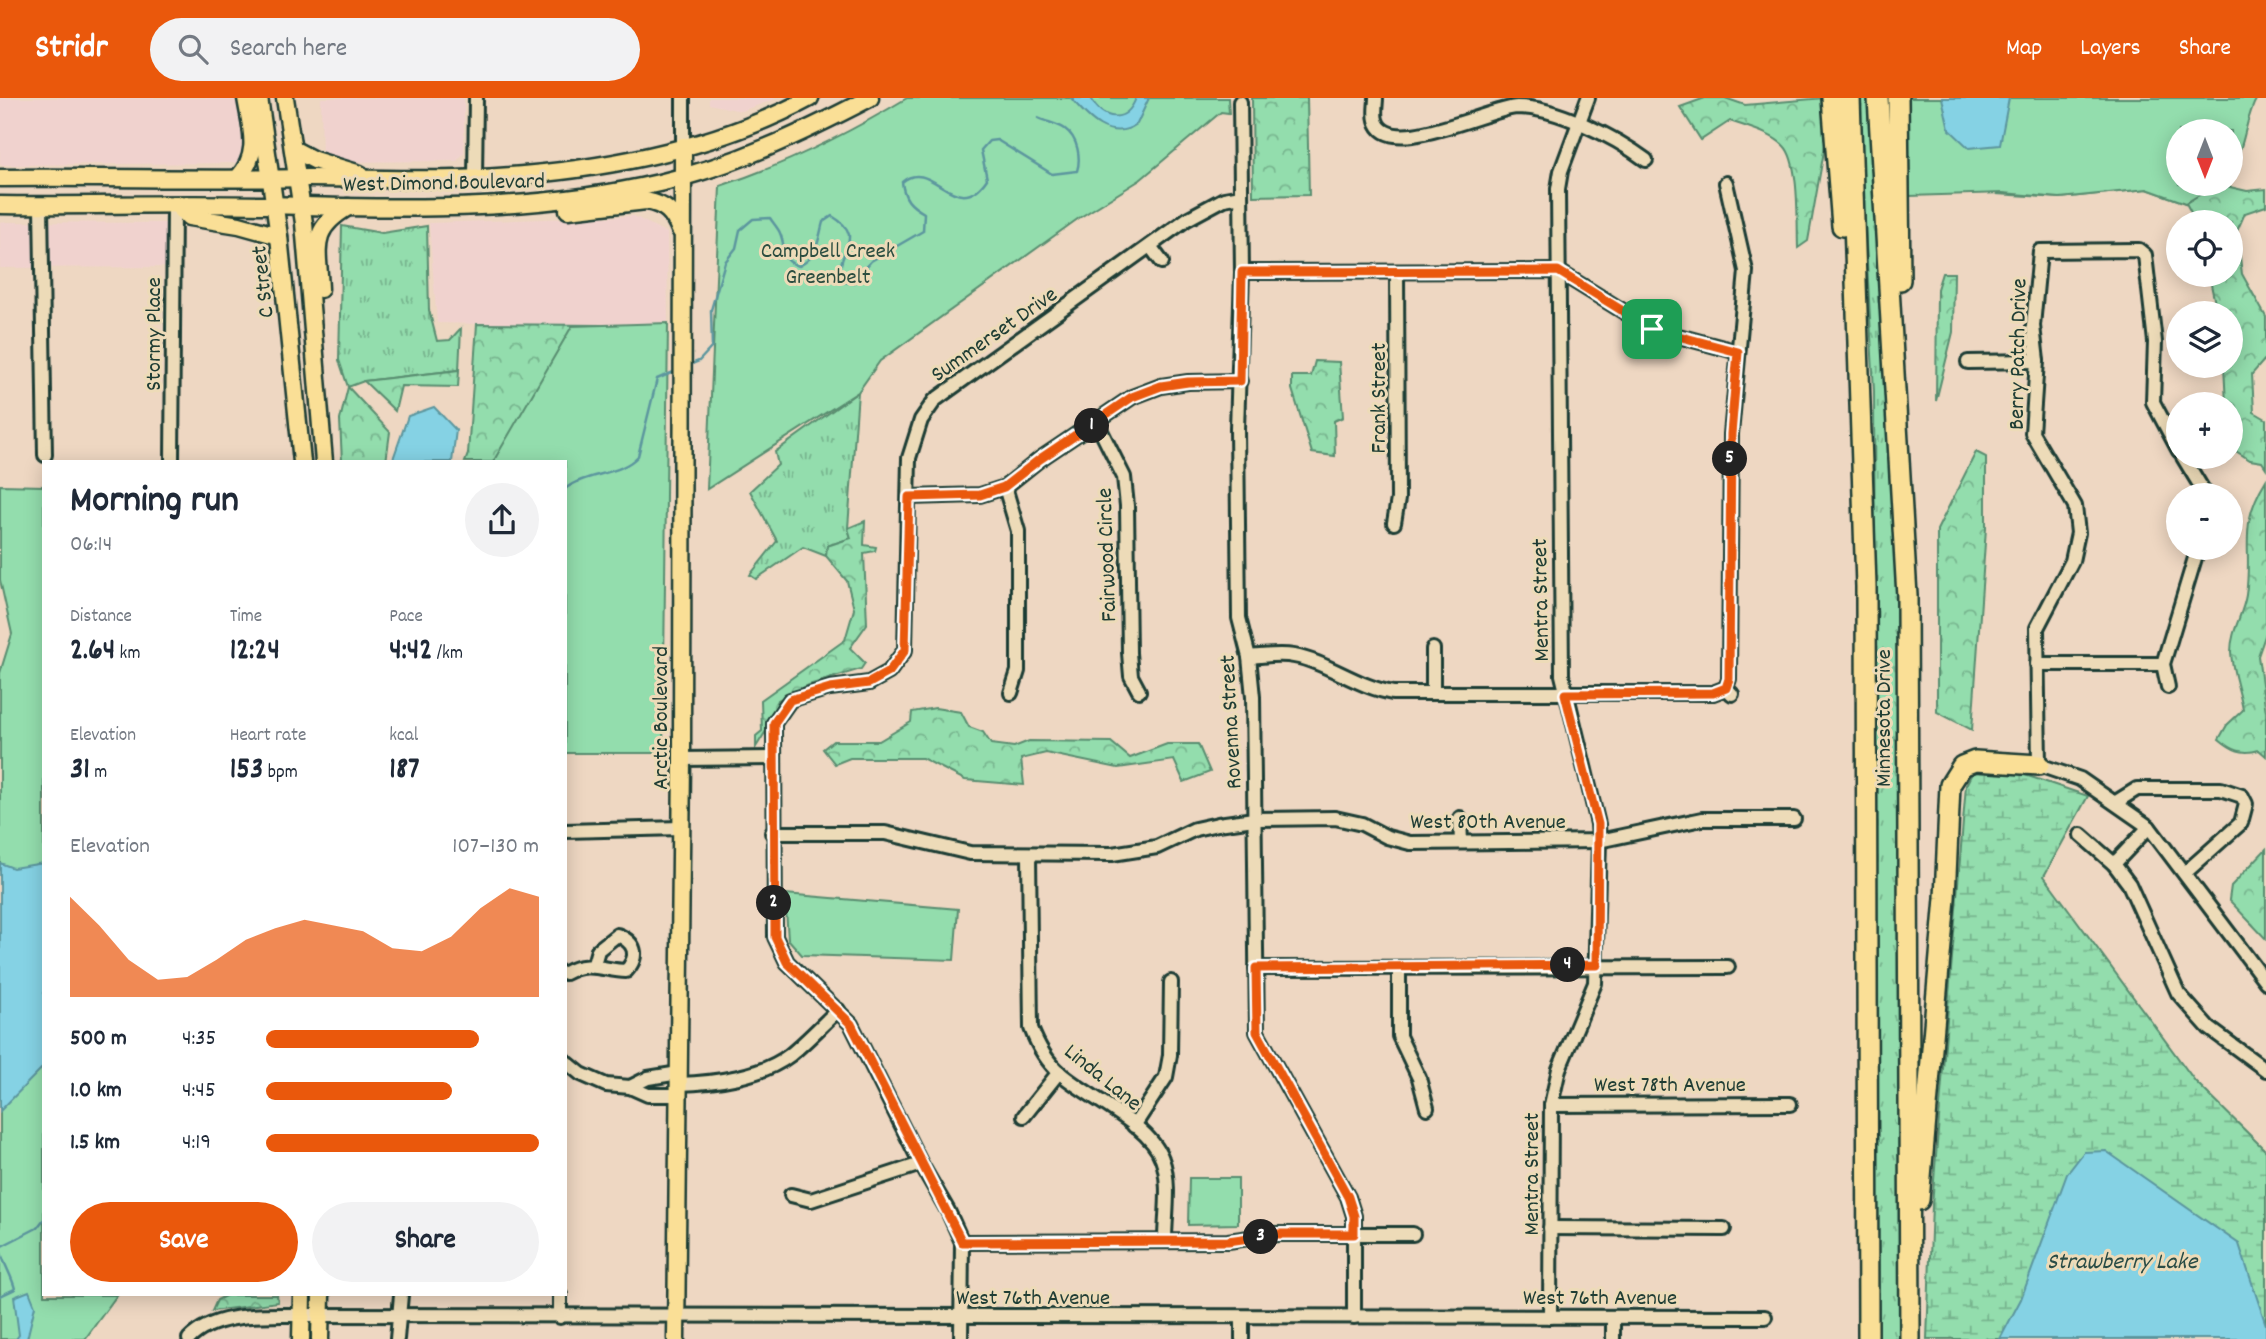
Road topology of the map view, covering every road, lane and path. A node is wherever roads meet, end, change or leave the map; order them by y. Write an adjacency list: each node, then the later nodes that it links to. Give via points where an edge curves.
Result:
1 (246, 98): 21 (main road, via 253,149)
2 (259, 98): 22 (main road, C Street)
3 (285, 98): 17 (main road)
4 (476, 98): 23 (street)
5 (682, 98): 16 (street, Arctic Boulevard)
6 (810, 98): 16 (main road, West Dimond Boulevard)
7 (870, 98): 19 (main road, West Dimond Boulevard, via 746,156)
8 (1376, 98): 15 (street, via 1378,131 1391,134 1436,132 1518,107)
9 (1588, 98): 15 (street, Mentra Street)
10 (1832, 98): 54 (highway)
11 (1850, 98): 54 (highway, Minnesota Drive)
12 (1878, 98): 49 (highway, Minnesota Drive)
13 (1898, 98): 49 (highway)
14 (1240, 102): 27 (street, Rovenna Street)
15 (1578, 124): 18 (street); 39 (street, Mentra Street, via 1561,171)
16 (683, 146): 19 (main road, Arctic Boulevard); 23 (main road, West Dimond Boulevard, via 587,167)
17 (293, 149): 24 (main road); 25 (main road)
18 (1646, 160)
19 (682, 176): 29 (main road, West Dimond Boulevard, via 580,198); 36 (main road, Arctic Boulevard)
20 (0, 178): 21 (main road, West Dimond Boulevard)
21 (238, 178): 22 (main road, West Dimond Boulevard)
22 (271, 178): 24 (main road, West Dimond Boulevard); 32 (main road, C Street)
23 (475, 178): 25 (main road, West Dimond Boulevard)
24 (297, 179): 25 (main road, West Dimond Boulevard); 33 (main road)
25 (371, 179)
26 (1726, 183): 42 (street, via 1745,271)
27 (1241, 196): 37 (street, Summerset Drive, via 1224,199); 40 (street, Rovenna Street)
28 (0, 205): 30 (main road, West Dimond Boulevard)
29 (492, 205): 34 (main road, West Dimond Boulevard); 36 (main road, via 570,210 659,203 674,214)
30 (41, 206): 31 (main road, West Dimond Boulevard); 50 (street)
31 (176, 206): 32 (main road, West Dimond Boulevard); 35 (main road, via 189,217); 51 (street, Stormy Place)
32 (275, 206): 33 (main road, West Dimond Boulevard); 35 (main road, C Street)
33 (301, 206): 34 (main road, West Dimond Boulevard); 48 (main road)
34 (348, 206): 48 (main road, via 327,219 320,233 328,389)
35 (279, 236): 52 (main road, C Street)
36 (682, 238): 69 (main road, Arctic Boulevard)
37 (1150, 246): 38 (street); 56 (street, Summerset Drive, via 935,400 912,441)
38 (1162, 262)
39 (1558, 271): 41 (street); 42 (street, via 1652,329); 67 (street, Mentra Street, via 1559,585)
40 (1242, 272): 41 (street); 45 (street, Rovenna Street)
41 (1398, 272): 57 (street, Frank Street, via 1398,499)
42 (1738, 352): 67 (street, via 1731,434 1729,691)
43 (2037, 361): 44 (street); 47 (street, Berry Patch Drive, via 2033,326 2040,251 2139,250 2145,255 2155,342 2153,402); 61 (street, Berry Patch Drive, via 2032,433 2075,506 2078,534 2072,561 2037,628)
44 (1968, 362)
45 (1240, 381): 46 (street, via 1161,386 1132,397); 60 (street, Rovenna Street, via 1239,618)
46 (1097, 423): 55 (street); 64 (street, Fairwood Circle, via 1124,477 1129,653 1131,676)
47 (2166, 426)
48 (322, 427): 53 (main road)
49 (1901, 453): 112 (highway, Minnesota Drive, via 1907,596)
50 (45, 455)
51 (172, 460)
52 (302, 460)
53 (324, 460)
54 (1863, 474): 136 (highway, Minnesota Drive)
55 (1004, 487): 56 (street, via 980,495); 65 (street, via 1018,531 1018,671)
56 (909, 497): 68 (street, Summerset Drive, via 905,650 889,672 869,683 790,700 774,723)
57 (1394, 523)
58 (2194, 560): 62 (street)
59 (1433, 649): 66 (street)
60 (1249, 657): 66 (street, via 1296,656 1371,689); 73 (street, Rovenna Street)
61 (2037, 664): 62 (street); 70 (street, Berry Patch Drive)
62 (2163, 664): 63 (street)
63 (2168, 687)
64 (1139, 691)
65 (1011, 693)
66 (1433, 693): 67 (street)
67 (1565, 694): 80 (street, Mentra Street)
68 (772, 758): 69 (street); 78 (street, Summerset Drive)
69 (682, 759): 76 (main road, Arctic Boulevard)
70 (2039, 765): 71 (street, via 2080,779); 112 (highway, via 1975,761 1962,766 1950,785 1926,1134)
71 (2116, 802): 75 (street); 84 (street, via 2137,789 2221,789 2242,796 2246,804 2241,823)
72 (1460, 818): 81 (street)
73 (1254, 819): 81 (street, West 80th Avenue, via 1335,818 1410,843); 82 (street, West 80th Avenue, via 1195,829 1135,852); 88 (street, Rovenna Street)
74 (1794, 819): 80 (street, West 80th Avenue, via 1702,819)
75 (2149, 827): 83 (street); 84 (street)
76 (681, 828): 77 (street); 97 (main road, Arctic Boulevard)
77 (567, 831)
78 (772, 833): 82 (street, West 80th Avenue, via 885,833 970,853); 93 (street, Summerset Drive, via 775,937 787,962)
79 (2081, 835): 83 (street)
80 (1599, 841): 81 (street, West 80th Avenue); 86 (street, Mentra Street)
81 (1461, 842)
82 (1029, 855): 96 (street, Linda Lane, via 1031,1028 1037,1045)
83 (2114, 864): 95 (street, via 2129,884 2178,993 2209,1028)
84 (2186, 872): 92 (street)
85 (594, 964): 90 (street)
86 (1597, 965): 87 (street); 89 (street); 99 (street, Mentra Street, via 1589,1002 1559,1069)
87 (1728, 967)
88 (1256, 968): 89 (street); 108 (street, Rovenna Street, via 1257,1032 1348,1197)
89 (1399, 968): 101 (street, via 1399,1036)
90 (567, 971)
91 (1171, 982): 103 (street, via 1166,1077)
92 (2266, 982)
93 (838, 1010): 97 (street, via 788,1056 767,1068); 104 (street, Summerset Drive, via 851,1024)
94 (567, 1062): 98 (street, via 606,1085)
95 (2266, 1070)
96 (1059, 1072): 102 (street); 103 (street, Linda Lane)
97 (679, 1084): 98 (street, via 648,1078); 98 (street, via 648,1095); 121 (main road, Arctic Boulevard)
98 (630, 1087)
99 (1550, 1104): 100 (street, West 78th Avenue); 106 (street, Mentra Street)
100 (1790, 1104)
101 (1427, 1108)
102 (1024, 1116)
103 (1134, 1126): 110 (street, Linda Lane, via 1162,1159)
104 (921, 1164): 105 (street, via 811,1200); 111 (street, Summerset Drive)
105 (791, 1195)
106 (1550, 1228): 107 (street); 124 (street, Mentra Street)
107 (1724, 1229)
108 (1354, 1234): 109 (street); 110 (street); 123 (street, Rovenna Street)
109 (1413, 1234)
110 (1165, 1240): 111 (street)
111 (962, 1242): 122 (street)
112 (1909, 1281): 137 (highway, Minnesota Drive)
113 (302, 1296): 117 (main road)
114 (321, 1296): 118 (main road)
115 (401, 1296): 119 (street)
116 (560, 1296): 120 (street)
117 (301, 1316): 118 (street, West 76th Avenue); 128 (street, West 76th Avenue, via 246,1315); 129 (main road)
118 (321, 1316): 119 (street, West 76th Avenue); 130 (main road)
119 (398, 1316): 120 (street, West 76th Avenue); 131 (street)
120 (560, 1317): 121 (street, West 76th Avenue)
121 (676, 1317): 122 (street, West 76th Avenue); 132 (main road, Arctic Boulevard)
122 (961, 1317): 126 (street, West 76th Avenue); 133 (street)
123 (1354, 1317): 124 (street, West 76th Avenue); 126 (street, West 76th Avenue)
124 (1550, 1317): 127 (street, West 76th Avenue)
125 (1765, 1317): 127 (street, West 76th Avenue)
126 (1242, 1318): 134 (street)
127 (1613, 1318): 135 (street)
128 (192, 1337)
129 (301, 1339)
130 (320, 1339)
131 (397, 1339)
132 (676, 1339)
133 (961, 1339)
134 (1242, 1339)
135 (1613, 1339)
136 (1868, 1339)
137 (1910, 1339)

